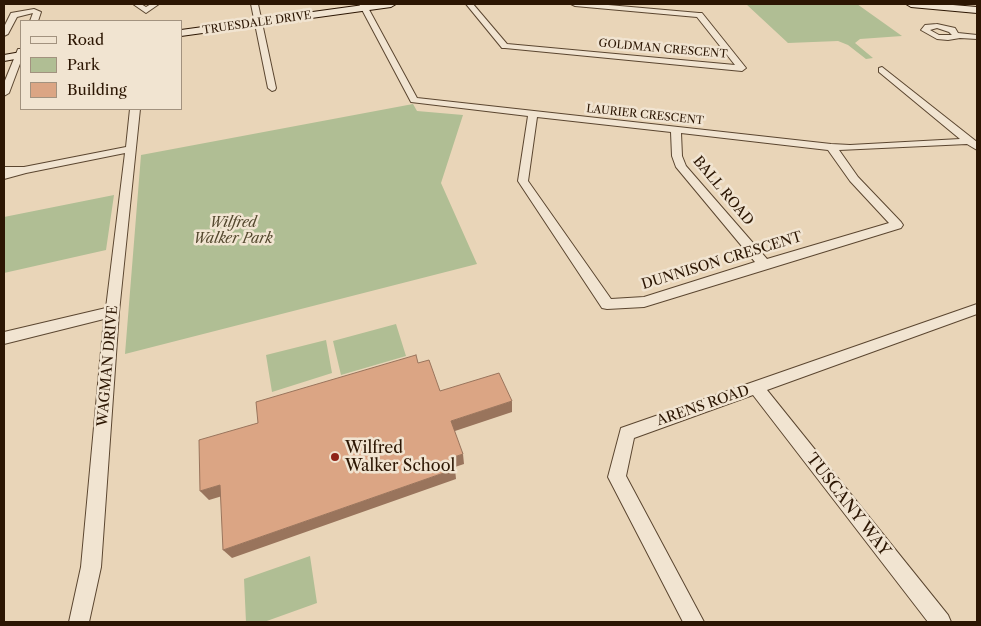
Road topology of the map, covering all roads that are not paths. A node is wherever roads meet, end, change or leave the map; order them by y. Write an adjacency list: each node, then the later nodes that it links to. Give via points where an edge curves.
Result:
1 (137, 4): 11 (street)
2 (155, 4): 11 (street)
3 (254, 4): 15 (street)
4 (391, 4): 8 (street, TRUESDALE DRIVE)
5 (469, 4): 6 (street, GOLDMAN CRESCENT, via 505,46 742,68 699,15)
6 (575, 4)
7 (911, 4): 9 (street)
8 (363, 6): 15 (street, TRUESDALE DRIVE); 27 (street, LAURIER CRESCENT, via 414,100)
9 (965, 9): 10 (street); 12 (street)
10 (977, 10)
11 (146, 12): 14 (street)
12 (977, 16)
13 (34, 20): 17 (street, via 37,12 20,12 12,17)
14 (145, 20)
15 (258, 22): 16 (street, TRUESDALE DRIVE); 24 (street)
16 (182, 33)
17 (4, 34)
18 (957, 35): 19 (street)
19 (977, 37)
20 (20, 54): 22 (street)
21 (20, 56): 25 (street)
22 (4, 58)
23 (882, 70): 29 (street)
24 (272, 88)
25 (4, 93)
26 (135, 110): 31 (street, WAGMAN DRIVE)
27 (534, 114): 28 (street, LAURIER CRESCENT); 35 (street, DUNNISON CRESCENT, via 523,181 607,304 644,302)
28 (676, 131): 30 (street, LAURIER CRESCENT); 35 (street, BALL ROAD, via 681,167)
29 (973, 144): 30 (street, LAURIER CRESCENT)
30 (831, 147): 35 (street, DUNNISON CRESCENT, via 854,179 896,225)
31 (131, 149): 33 (street); 37 (street, WAGMAN DRIVE)
32 (4, 170): 33 (street)
33 (24, 170): 34 (street)
34 (4, 176)
35 (764, 264)
36 (977, 309): 39 (street, ARENS ROAD)
37 (112, 312): 38 (street); 40 (street, WAGMAN DRIVE, via 91,567)
38 (4, 338)
39 (756, 388): 41 (street, ARENS ROAD, via 627,433 617,477); 42 (street, TUSCANY WAY)
40 (79, 622)
41 (694, 622)
42 (941, 622)

